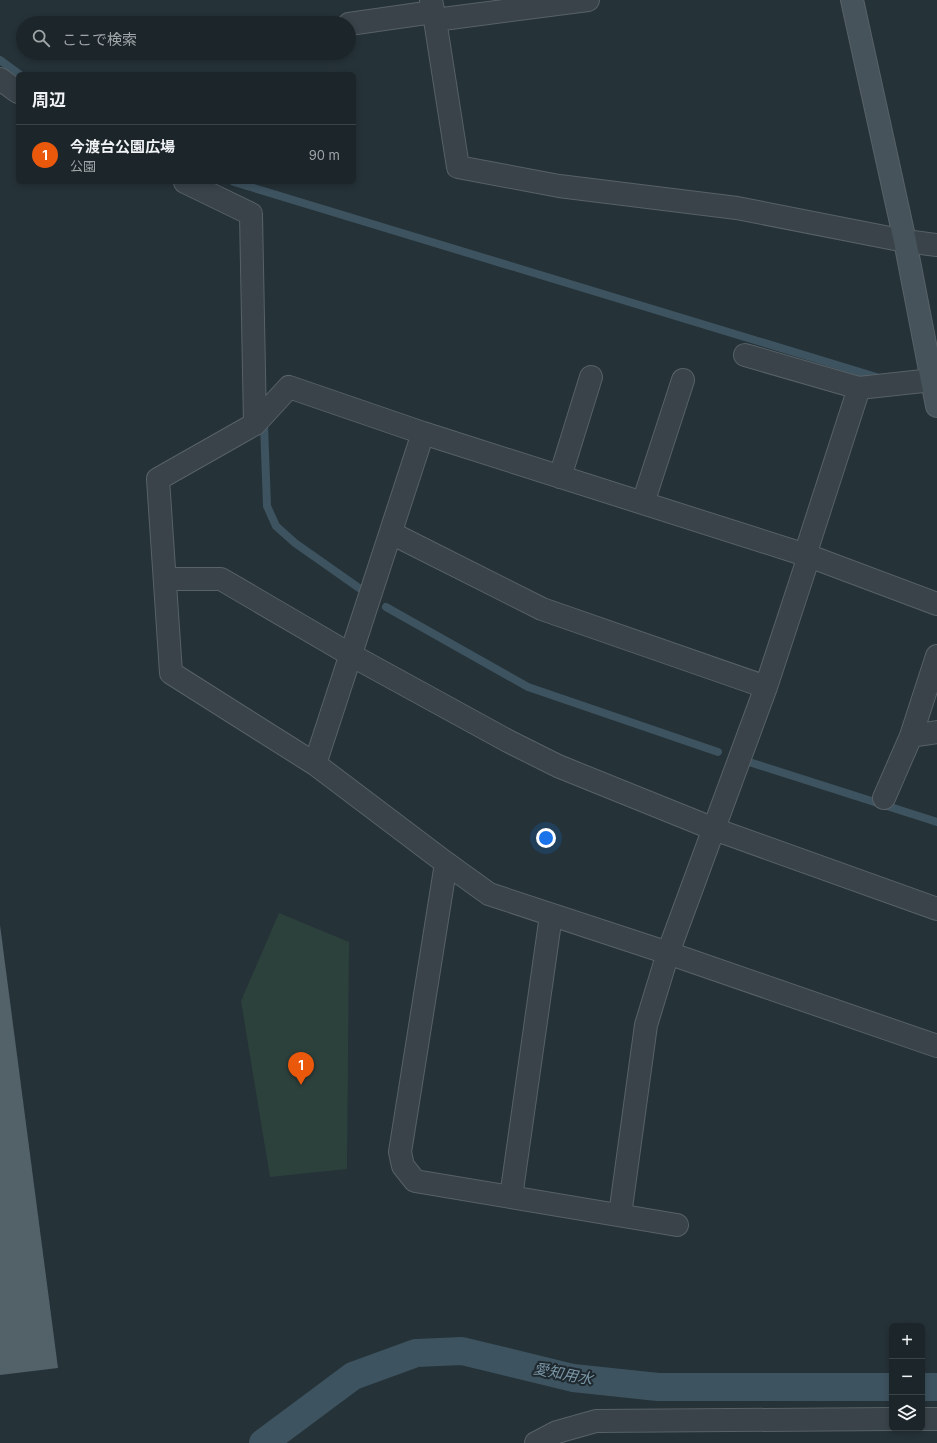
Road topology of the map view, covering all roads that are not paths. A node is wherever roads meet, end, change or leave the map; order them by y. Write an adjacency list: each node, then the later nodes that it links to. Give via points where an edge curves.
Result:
1 (588, 0): 3 (street)
2 (852, 0): 8 (street)
3 (433, 11): 4 (street); 8 (street, via 458,167 559,186 737,208)
4 (356, 23)
5 (0, 79): 6 (street)
6 (16, 91)
7 (188, 184): 16 (street, via 251,214)
8 (905, 240): 9 (street); 13 (street)
9 (937, 245)
10 (745, 355): 14 (street)
11 (591, 377): 18 (street)
12 (683, 380): 19 (street)
13 (932, 380): 14 (street); 15 (street)
14 (859, 388): 21 (street)
15 (937, 406)
16 (255, 424): 17 (street, via 289,387); 22 (street, via 158,479)
17 (423, 433): 18 (street); 20 (street)
18 (560, 477): 19 (street)
19 (643, 503): 21 (street)
20 (391, 533): 24 (street); 26 (street, via 542,608)
21 (807, 555): 23 (street); 26 (street)
22 (165, 579): 24 (street, via 221,579); 29 (street, via 171,673)
23 (937, 604)
24 (351, 655): 29 (street); 31 (street, via 558,766)
25 (937, 656): 28 (street)
26 (766, 687): 31 (street)
27 (937, 732): 28 (street)
28 (911, 736): 30 (street)
29 (315, 764): 32 (street)
30 (884, 798)
31 (714, 829): 33 (street); 35 (street)
32 (446, 863): 34 (street, via 489,894); 37 (street, via 400,1152 403,1166 415,1181)
33 (937, 909)
34 (552, 915): 35 (street); 37 (street)
35 (668, 953): 36 (street); 38 (street, via 646,1025)
36 (937, 1046)
37 (511, 1197): 38 (street)
38 (620, 1215): 39 (street)
39 (676, 1225)
40 (889, 1419): 43 (street, via 596,1421 557,1432)
41 (925, 1419): 42 (street)
42 (937, 1419)
43 (536, 1443)

